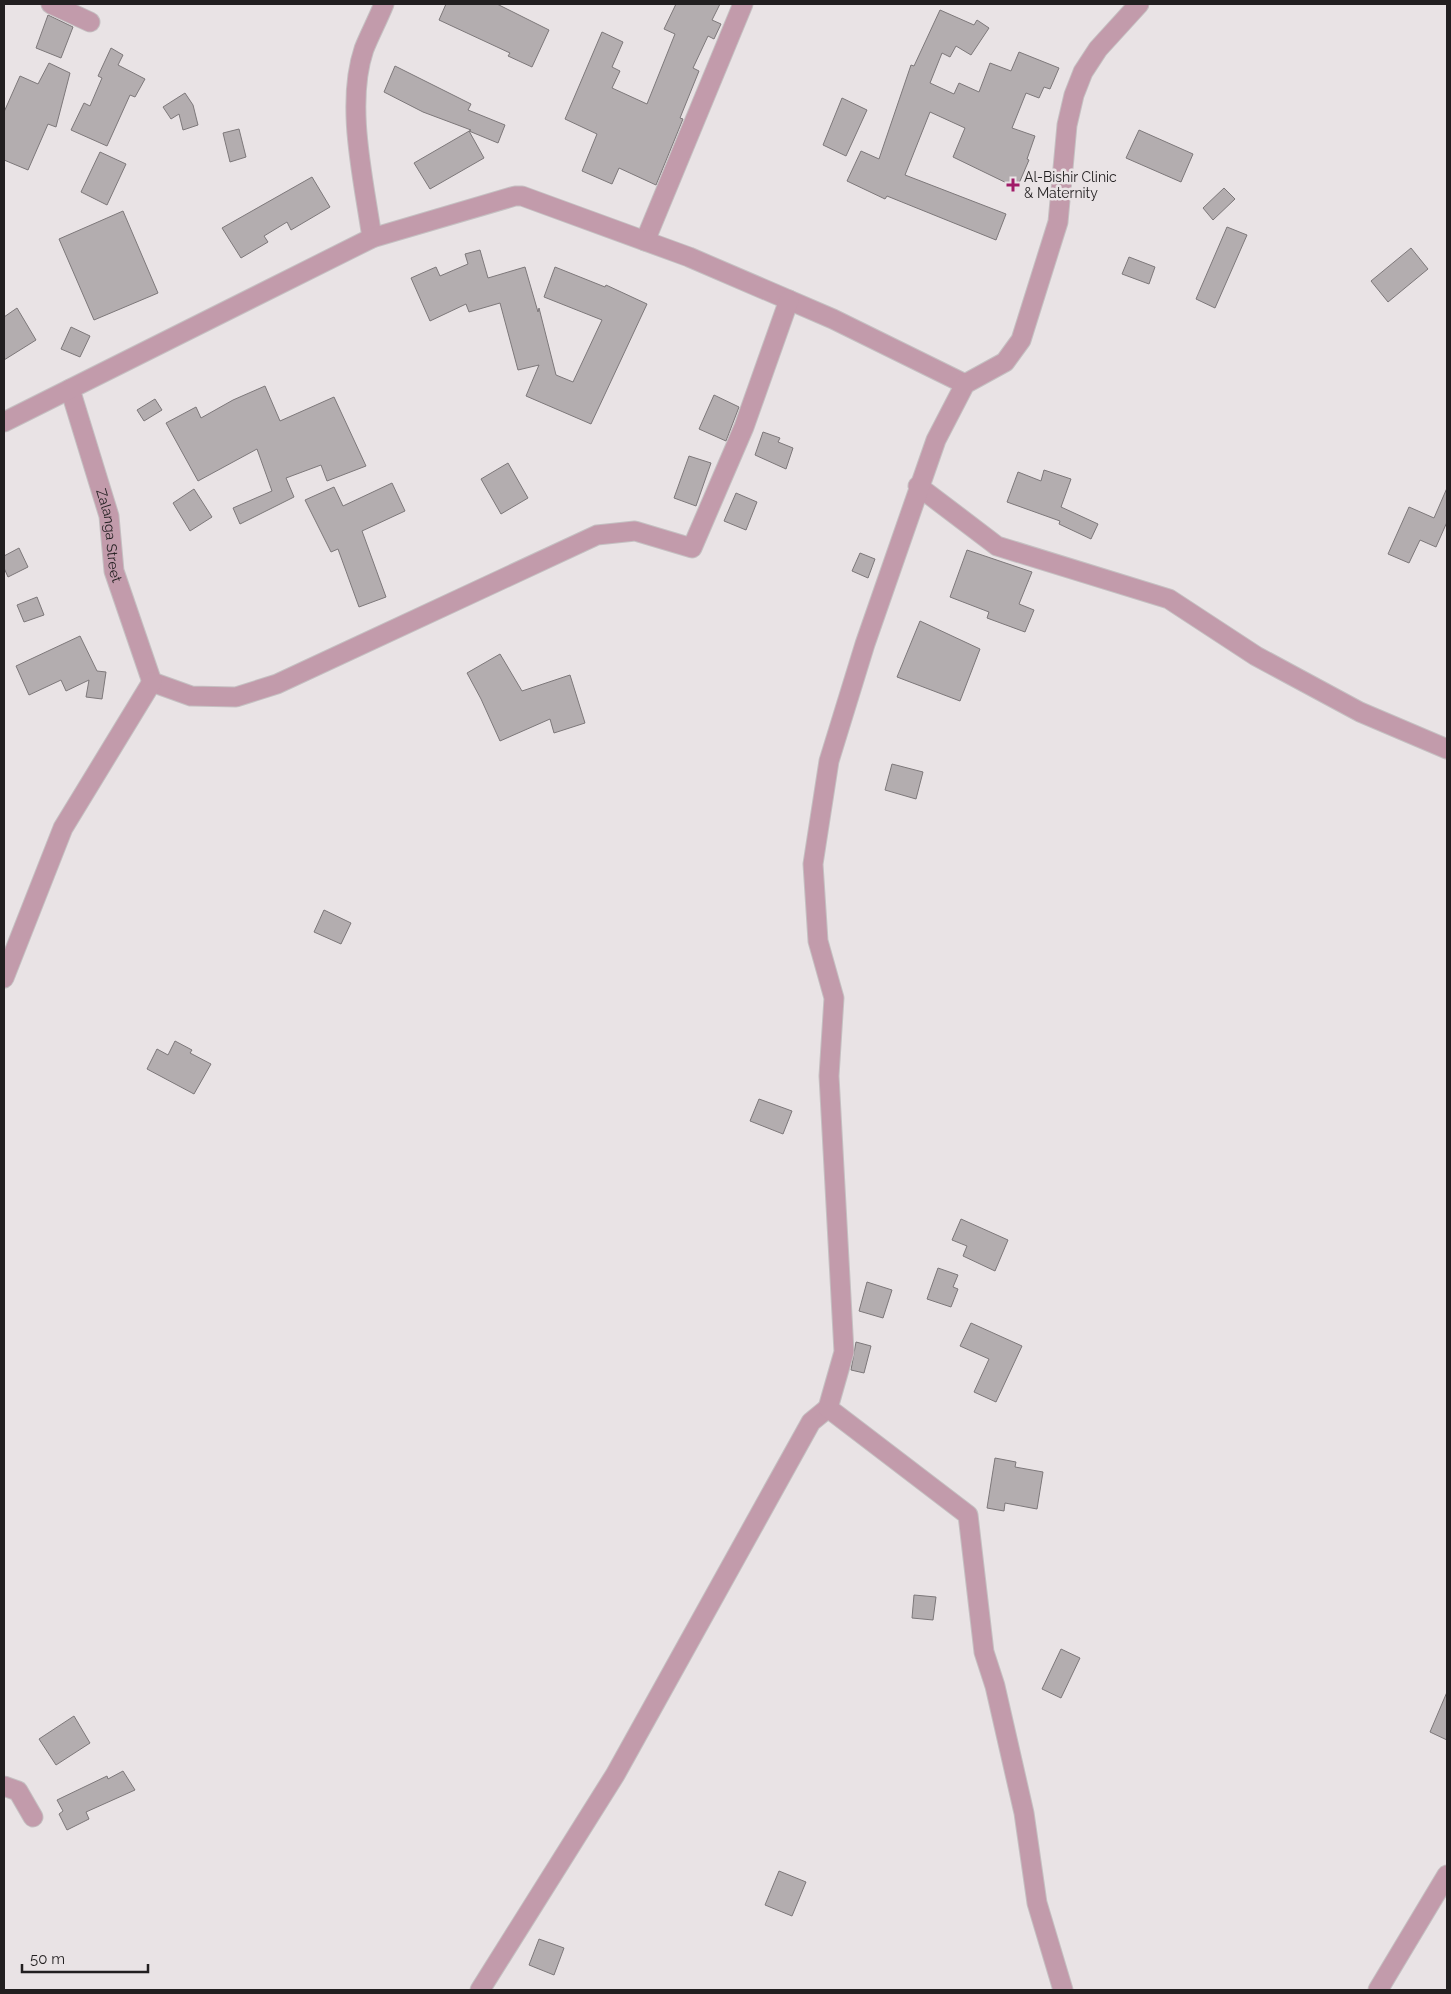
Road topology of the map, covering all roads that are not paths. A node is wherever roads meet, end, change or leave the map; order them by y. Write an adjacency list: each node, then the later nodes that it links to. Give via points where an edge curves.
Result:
1 (51, 4): 5 (street)
2 (384, 4): 6 (street, via 364,50 358,78 358,140)
3 (743, 4): 7 (street)
4 (1139, 4): 9 (street, via 1098,49 1083,72 1074,95 1067,125 1058,222 1021,340 1005,362)
5 (90, 22)
6 (372, 238): 7 (street, via 522,196); 10 (street)
7 (645, 241): 8 (street)
8 (790, 300): 9 (street); 13 (street, via 744,426 692,548 634,531 597,535 269,687 236,697 191,696)
9 (965, 384): 12 (street, via 936,440)
10 (70, 389): 11 (street); 13 (street, Zalanga Street, via 109,516 114,571)
11 (4, 422)
12 (918, 486): 14 (street, via 997,546 1169,599 1256,656 1360,712); 16 (street, via 864,644 829,761 813,864 818,941 834,998 829,1076 844,1352)
13 (152, 682): 15 (street, via 63,828)
14 (1447, 749)
15 (4, 978)
16 (828, 1408): 20 (street, via 811,1422 615,1775); 21 (street, via 968,1515 984,1652 1024,1813 1037,1903)
17 (4, 1786): 18 (street, via 18,1791)
18 (33, 1817)
19 (1447, 1874): 22 (street)
20 (480, 1990)
21 (1063, 1990)
22 (1378, 1990)

